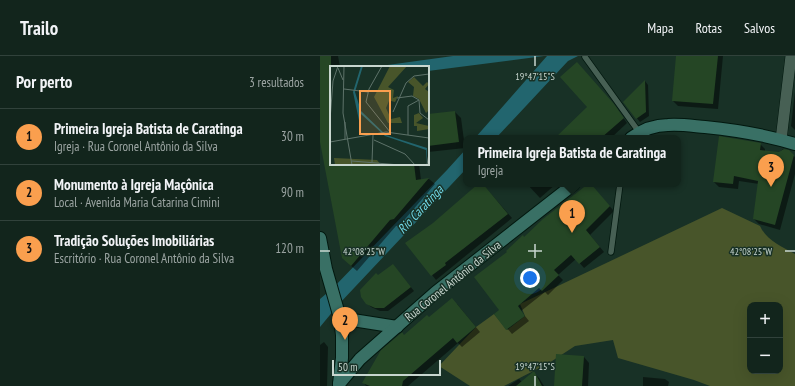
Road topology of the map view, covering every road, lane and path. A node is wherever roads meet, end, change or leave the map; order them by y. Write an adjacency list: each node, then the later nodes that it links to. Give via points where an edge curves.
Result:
1 (791, 56): 4 (street)
2 (585, 57): 3 (lane)
3 (635, 135): 4 (main road, via 653,127 668,125 735,130)
4 (781, 140): 5 (main road)
5 (795, 144)
6 (570, 187): 11 (main road, Rua Coronel Antônio da Silva, via 436,292)
7 (620, 187): 9 (lane)
8 (320, 238): 10 (main road)
9 (611, 252)
10 (339, 313): 11 (main road); 12 (main road, via 342,335)
11 (398, 327): 12 (main road, Rua Coronel Antônio da Silva, via 360,359)
12 (339, 385)

